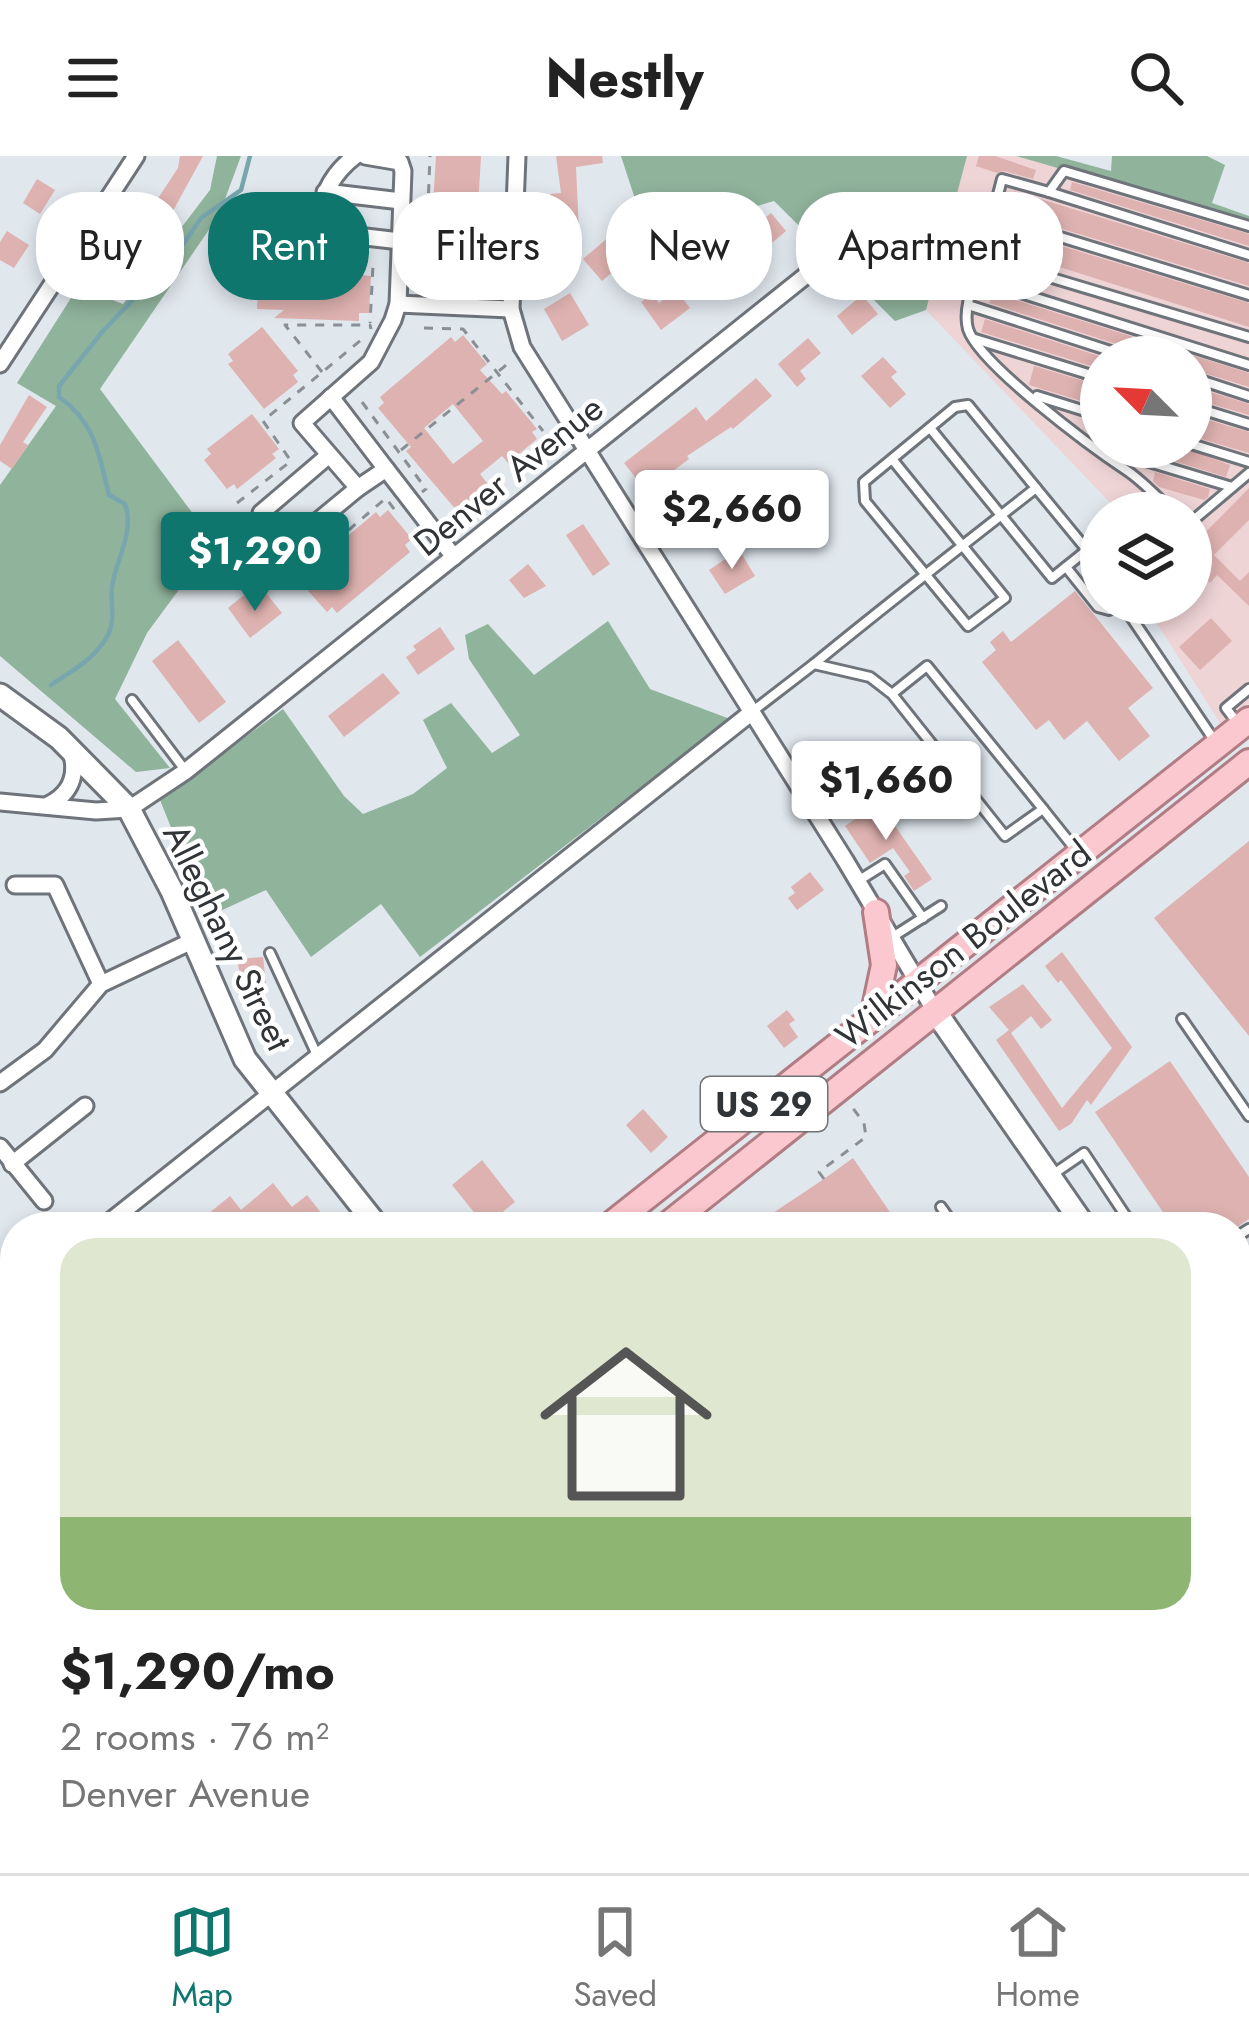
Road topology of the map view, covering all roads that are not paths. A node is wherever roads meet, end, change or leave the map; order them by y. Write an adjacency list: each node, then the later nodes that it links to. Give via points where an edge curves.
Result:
1 (136, 156): 27 (street)
2 (355, 156): 5 (street)
3 (365, 156): 6 (street, via 400,162)
4 (517, 156): 22 (street)
5 (325, 192)
6 (401, 192)
7 (998, 192): 8 (lane, via 1002,179)
8 (1046, 192)
9 (1050, 192): 11 (lane, via 1064,171)
10 (1063, 197): 13 (lane)
11 (1249, 226)
12 (1063, 238): 16 (lane)
13 (1249, 255)
14 (1063, 282): 24 (lane)
15 (796, 283): 40 (street, Denver Avenue)
16 (1249, 295)
17 (398, 300): 20 (street)
18 (970, 300): 21 (lane)
19 (1043, 300): 29 (lane)
20 (398, 304): 22 (street); 34 (street, via 371,362)
21 (968, 305): 25 (lane); 26 (lane)
22 (511, 309): 40 (street, via 522,347)
23 (0, 331): 27 (street)
24 (1249, 337)
25 (974, 339): 30 (lane); 32 (lane)
26 (1080, 341)
27 (14, 342): 28 (street)
28 (0, 364)
29 (1249, 365)
30 (1080, 372)
31 (1212, 384): 33 (lane)
32 (1030, 394): 35 (lane); 39 (lane)
33 (1249, 396)
34 (331, 398): 42 (street, via 302,423); 47 (street)
35 (1080, 409)
36 (1212, 413): 37 (lane)
37 (1249, 424)
38 (930, 428): 43 (lane); 51 (lane, via 968,405); 54 (lane)
39 (1080, 436)
40 (587, 450): 58 (street, Denver Avenue); 68 (street)
41 (1212, 451): 44 (lane)
42 (329, 455): 50 (street); 50 (street, via 261,513 289,545)
43 (892, 459): 56 (lane); 60 (lane, via 862,493)
44 (1249, 462)
45 (1124, 468): 52 (lane)
46 (1169, 468): 49 (lane)
47 (386, 469): 50 (street); 58 (street)
48 (1249, 473): 49 (lane)
49 (1232, 487): 53 (lane)
50 (358, 488)
51 (1036, 488): 54 (lane); 55 (lane)
52 (1151, 492)
53 (1212, 504)
54 (1000, 516): 56 (lane); 59 (lane, via 1052,578)
55 (1080, 541)
56 (964, 545): 60 (lane); 60 (lane, via 1005,598 968,626)
57 (1080, 556): 59 (lane)
58 (454, 557): 73 (street, Denver Avenue)
59 (1066, 567): 61 (lane)
60 (926, 573): 63 (lane)
61 (1080, 584)
62 (1136, 624): 70 (lane)
63 (814, 664): 65 (lane, via 870,677); 68 (lane)
64 (1249, 689): 69 (lane, via 1226,708)
65 (892, 694): 77 (lane, via 1005,836); 77 (lane, via 928,666)
66 (0, 695): 71 (street, Alleghany Street)
67 (132, 700): 73 (lane)
68 (752, 712): 79 (street); 92 (street)
69 (1244, 723): 70 (main road, Wilkinson Boulevard / US 29)
70 (1217, 745): 78 (main road, Wilkinson Boulevard / US 29)
71 (70, 748): 75 (street, via 67,793); 76 (street, Alleghany Street)
72 (1249, 762): 89 (main road, Wilkinson Boulevard / US 29)
73 (186, 771): 76 (street, Denver Avenue)
74 (0, 802): 75 (street)
75 (46, 806): 76 (street)
76 (129, 808): 85 (street, Alleghany Street)
77 (1043, 809): 78 (lane)
78 (1079, 855): 87 (main road, Wilkinson Boulevard / US 29)
79 (858, 881): 82 (street); 83 (lane, via 886,863)
80 (15, 885): 88 (street, via 55,885)
81 (941, 906): 83 (lane)
82 (877, 912): 84 (street); 90 (main road, via 884,965)
83 (922, 918): 84 (lane)
84 (892, 937): 87 (street)
85 (192, 941): 88 (street); 94 (street, Alleghany Street, via 245,1059)
86 (270, 953): 92 (lane)
87 (920, 980): 89 (street); 90 (main road, Wilkinson Boulevard / US 29)
88 (101, 984): 93 (street, via 45,1050)
89 (935, 1011): 99 (street); 105 (main road, Wilkinson Boulevard / US 29)
90 (873, 1017): 104 (main road, Wilkinson Boulevard / US 29)
91 (1182, 1019): 96 (lane)
92 (318, 1056): 94 (street)
93 (0, 1083)
94 (271, 1093): 102 (street); 103 (street, Alleghany Street)
95 (85, 1106): 98 (street)
96 (1249, 1116)
97 (0, 1147): 98 (street)
98 (12, 1164): 100 (street)
99 (1050, 1176): 107 (street); 108 (lane, via 1084,1154)
100 (44, 1201)
101 (941, 1207): 106 (lane)
102 (122, 1212)
103 (366, 1212)
104 (627, 1212)
105 (684, 1212)
106 (944, 1212)
107 (1074, 1212)
108 (1123, 1212)

